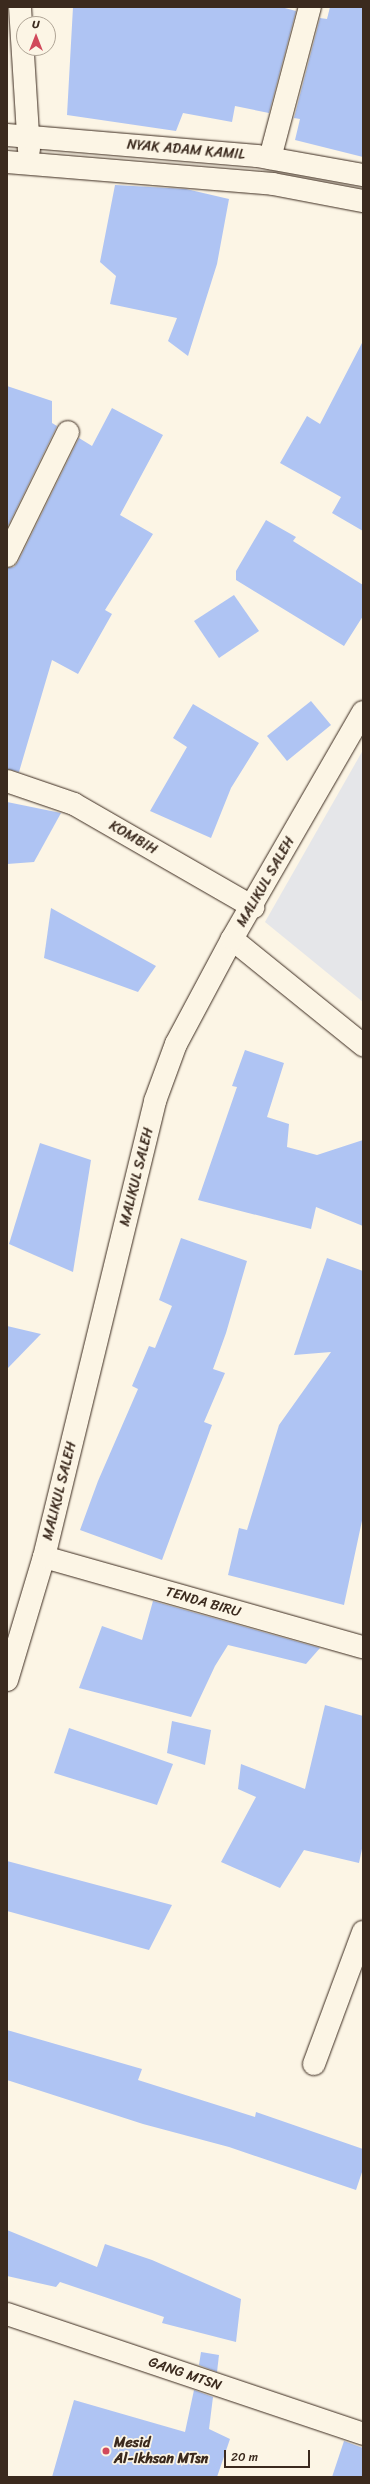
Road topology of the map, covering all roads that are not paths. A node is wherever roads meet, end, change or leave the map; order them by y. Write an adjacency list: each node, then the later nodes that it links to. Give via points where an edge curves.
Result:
1 (20, 7): 3 (street)
2 (310, 7): 4 (street)
3 (17, 136): 4 (street, NYAK ADAM KAMIL); 6 (street)
4 (270, 158): 7 (street, NYAK ADAM KAMIL)
5 (7, 162): 6 (street)
6 (30, 163): 8 (street, via 273,184)
7 (357, 174): 8 (street)
8 (354, 199)
9 (68, 432): 10 (street)
10 (7, 556)
11 (363, 712): 13 (street, MALIKUL SALEH)
12 (7, 781): 13 (street, KOMBIH, via 74,804)
13 (253, 907): 14 (street, MALIKUL SALEH)
14 (232, 939): 15 (street); 16 (street, MALIKUL SALEH, via 176,1044 155,1101)
15 (363, 1045)
16 (44, 1557): 17 (street, TENDA BIRU); 18 (street, MALIKUL SALEH)
17 (363, 1647)
18 (7, 1680)
19 (363, 1932): 20 (street)
20 (314, 2064)
21 (7, 2314): 22 (street, GANG MTSN)
22 (363, 2434)

